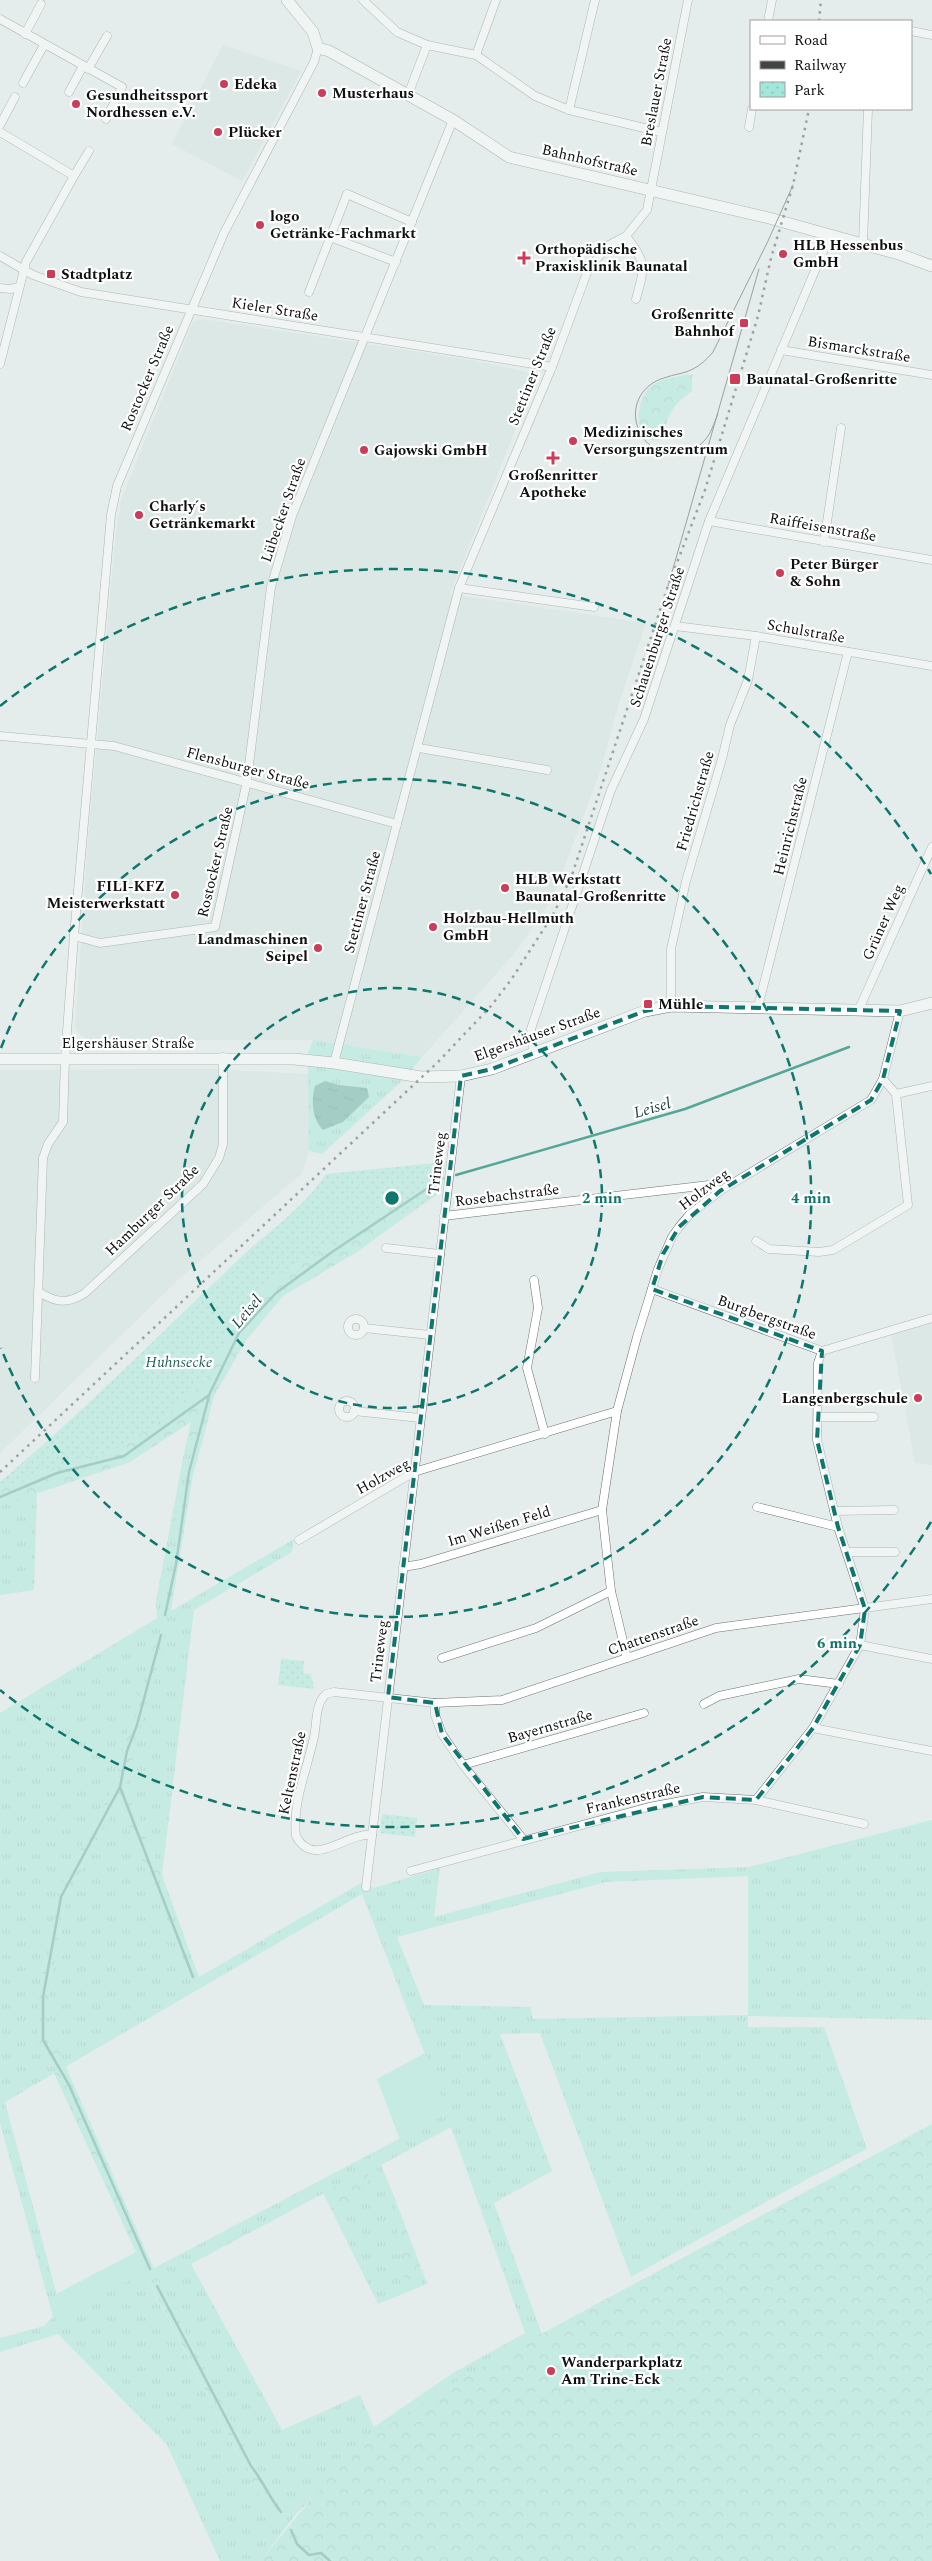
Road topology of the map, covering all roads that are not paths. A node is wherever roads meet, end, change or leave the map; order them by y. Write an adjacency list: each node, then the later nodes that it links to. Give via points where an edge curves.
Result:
1 (287, 0): 16 (street, via 313,32)
2 (362, 0): 14 (street, via 396,32)
3 (496, 0): 17 (street)
4 (595, 0): 23 (street)
5 (688, 0): 31 (street, Breslauer Straße)
6 (772, 0): 9 (street)
7 (41, 4): 11 (street)
8 (0, 20): 11 (street)
9 (768, 20)
10 (912, 31): 12 (street)
11 (25, 34): 15 (street)
12 (932, 35)
13 (107, 36): 18 (street)
14 (427, 45): 17 (street); 21 (street)
15 (44, 46): 18 (street); 19 (street)
16 (318, 48): 21 (street, Bahnhofstraße); 48 (street, Rostocker Straße, via 314,62 224,234)
17 (476, 55): 23 (street, via 535,96)
18 (86, 68): 20 (street); 26 (street, via 122,87)
19 (23, 83)
20 (69, 92)
21 (408, 95): 27 (street, Bahnhofstraße)
22 (16, 97): 28 (street)
23 (569, 110): 31 (street)
24 (752, 110): 29 (street)
25 (868, 110): 39 (street)
26 (106, 119)
27 (453, 120): 34 (street, Bahnhofstraße, via 509,157); 35 (street, Lübecker Straße)
28 (0, 124)
29 (749, 127)
30 (0, 132): 33 (street)
31 (662, 132): 34 (street, Breslauer Straße)
32 (89, 151): 33 (street)
33 (74, 176): 43 (street)
34 (651, 190): 36 (street, Bahnhofstraße); 37 (street, Stettiner Straße, via 647,210)
35 (412, 222): 38 (street, via 347,194); 41 (street, Lübecker Straße)
36 (830, 235): 39 (street, Bahnhofstraße); 50 (street, Schauenburger Straße)
37 (626, 236): 47 (street, via 643,263); 52 (street, Stettiner Straße, via 607,246 588,270)
38 (330, 237): 41 (street); 46 (street)
39 (863, 244): 42 (street, Bahnhofstraße)
40 (0, 256): 43 (street, Kieler Straße)
41 (396, 262): 49 (street, Lübecker Straße)
42 (932, 266)
43 (24, 271): 44 (street); 48 (street, Kieler Straße, via 81,292)
44 (19, 287): 45 (street, via 10,290); 51 (street)
45 (0, 288)
46 (309, 292)
47 (636, 299)
48 (190, 311): 49 (street, Kieler Straße); 65 (street, Rostocker Straße, via 115,496 108,539)
49 (365, 337): 52 (street, Kieler Straße); 68 (street, Lübecker Straße, via 292,516 271,588)
50 (781, 350): 53 (street, Bismarckstraße); 55 (street, Schauenburger Straße)
51 (0, 364)
52 (552, 367): 58 (street, Stettiner Straße)
53 (932, 375)
54 (841, 428): 56 (street)
55 (709, 521): 56 (street, Raiffeisenstraße); 60 (street, Schauenburger Straße)
56 (824, 542): 57 (street, Raiffeisenstraße)
57 (932, 560)
58 (459, 588): 59 (street); 66 (street, Stettiner Straße)
59 (594, 607)
60 (675, 626): 61 (street, Schulstraße); 77 (street, Schauenburger Straße, via 644,719 604,808 531,1029)
61 (756, 636): 62 (street, Schulstraße); 73 (street, Friedrichstraße, via 748,680 730,724 686,881 671,949)
62 (848, 652): 63 (street, Schulstraße); 74 (street, Heinrichstraße)
63 (932, 666)
64 (0, 736): 65 (street)
65 (91, 744): 68 (street, Flensburger Straße, via 114,746); 71 (street, Rostocker Straße)
66 (418, 748): 67 (street); 69 (street, Stettiner Straße)
67 (547, 770)
68 (247, 781): 69 (street, Flensburger Straße); 71 (street, Rostocker Straße, via 215,927 100,943)
69 (397, 824): 81 (street, Stettiner Straße)
70 (932, 847): 75 (street, Grüner Weg)
71 (74, 936): 80 (street, Rostocker Straße)
72 (932, 1003): 76 (street, Elgershäuser Straße)
73 (671, 1006): 74 (street, Elgershäuser Straße); 77 (street, Elgershäuser Straße, via 645,1012)
74 (758, 1007): 75 (street, Elgershäuser Straße)
75 (859, 1009): 76 (street, Elgershäuser Straße)
76 (900, 1011): 83 (street, Holzweg)
77 (532, 1053): 82 (street, Elgershäuser Straße, via 492,1069)
78 (223, 1057): 80 (street, Elgershäuser Straße); 81 (street, Elgershäuser Straße); 93 (street, Hamburger Straße, via 223,1144 219,1158 203,1184 85,1293 64,1302 51,1300)
79 (0, 1059): 80 (street, Elgershäuser Straße)
80 (65, 1059): 93 (street, via 63,1122 43,1158)
81 (334, 1062): 82 (street, Elgershäuser Straße, via 413,1076)
82 (461, 1076): 87 (street, Trineweg)
83 (883, 1080): 85 (street); 86 (street, Holzweg, via 871,1100)
84 (932, 1086): 85 (street)
85 (896, 1094): 88 (street, via 908,1205 833,1250 769,1249)
86 (720, 1191): 87 (street, Rosebachstraße, via 709,1185); 92 (street, Holzweg, via 690,1214 672,1237)
87 (444, 1216): 90 (street, Trineweg)
88 (756, 1241)
89 (386, 1248): 90 (street)
90 (440, 1254): 96 (street, Trineweg)
91 (534, 1280): 104 (street, via 538,1308 526,1368)
92 (652, 1289): 97 (street, Burgbergstraße); 100 (street, Holzweg)
93 (39, 1292): 98 (street)
94 (932, 1318): 97 (street, Burgbergstraße)
95 (364, 1328): 96 (street)
96 (430, 1335): 103 (street, Trineweg)
97 (822, 1351): 101 (street, via 818,1363)
98 (35, 1378)
99 (354, 1411): 103 (street)
100 (617, 1411): 104 (street, Holzweg); 107 (street)
101 (818, 1417): 102 (street); 109 (street, via 817,1440)
102 (874, 1417)
103 (420, 1418): 105 (street, Trineweg)
104 (545, 1434): 105 (street, Holzweg)
105 (414, 1472): 111 (street, Holzweg); 114 (street, Trineweg)
106 (757, 1507): 110 (street)
107 (602, 1510): 114 (street, Im Weißen Feld); 115 (street)
108 (894, 1510): 109 (street)
109 (834, 1511): 110 (street)
110 (838, 1527): 112 (street)
111 (299, 1540)
112 (846, 1552): 113 (street); 117 (street)
113 (895, 1552)
114 (403, 1567): 123 (street, Trineweg)
115 (612, 1590): 119 (street, via 536,1628); 120 (street)
116 (932, 1599): 117 (street, Chattenstraße)
117 (865, 1609): 118 (street); 120 (street, Chattenstraße, via 716,1628)
118 (860, 1645): 121 (street); 122 (street)
119 (442, 1658)
120 (627, 1658): 124 (street, Chattenstraße, via 502,1700)
121 (932, 1659)
122 (839, 1684): 125 (street, via 799,1679 719,1696); 127 (street)
123 (388, 1697): 124 (street, Chattenstraße); 132 (street, Trineweg); 132 (street, Keltenstraße, via 334,1692 321,1698 296,1814 296,1836 299,1843 311,1850 326,1850)
124 (435, 1703): 129 (street, via 437,1725)
125 (704, 1704)
126 (644, 1713): 129 (street, Bayernstraße)
127 (814, 1728): 128 (street); 130 (street)
128 (932, 1751)
129 (463, 1764): 133 (street)
130 (756, 1800): 131 (street, Frankenstraße); 133 (street, Frankenstraße, via 703,1796)
131 (864, 1824)
132 (372, 1834): 135 (street, Trineweg)
133 (523, 1839): 134 (street, Frankenstraße)
134 (411, 1871)
135 (366, 1887)

